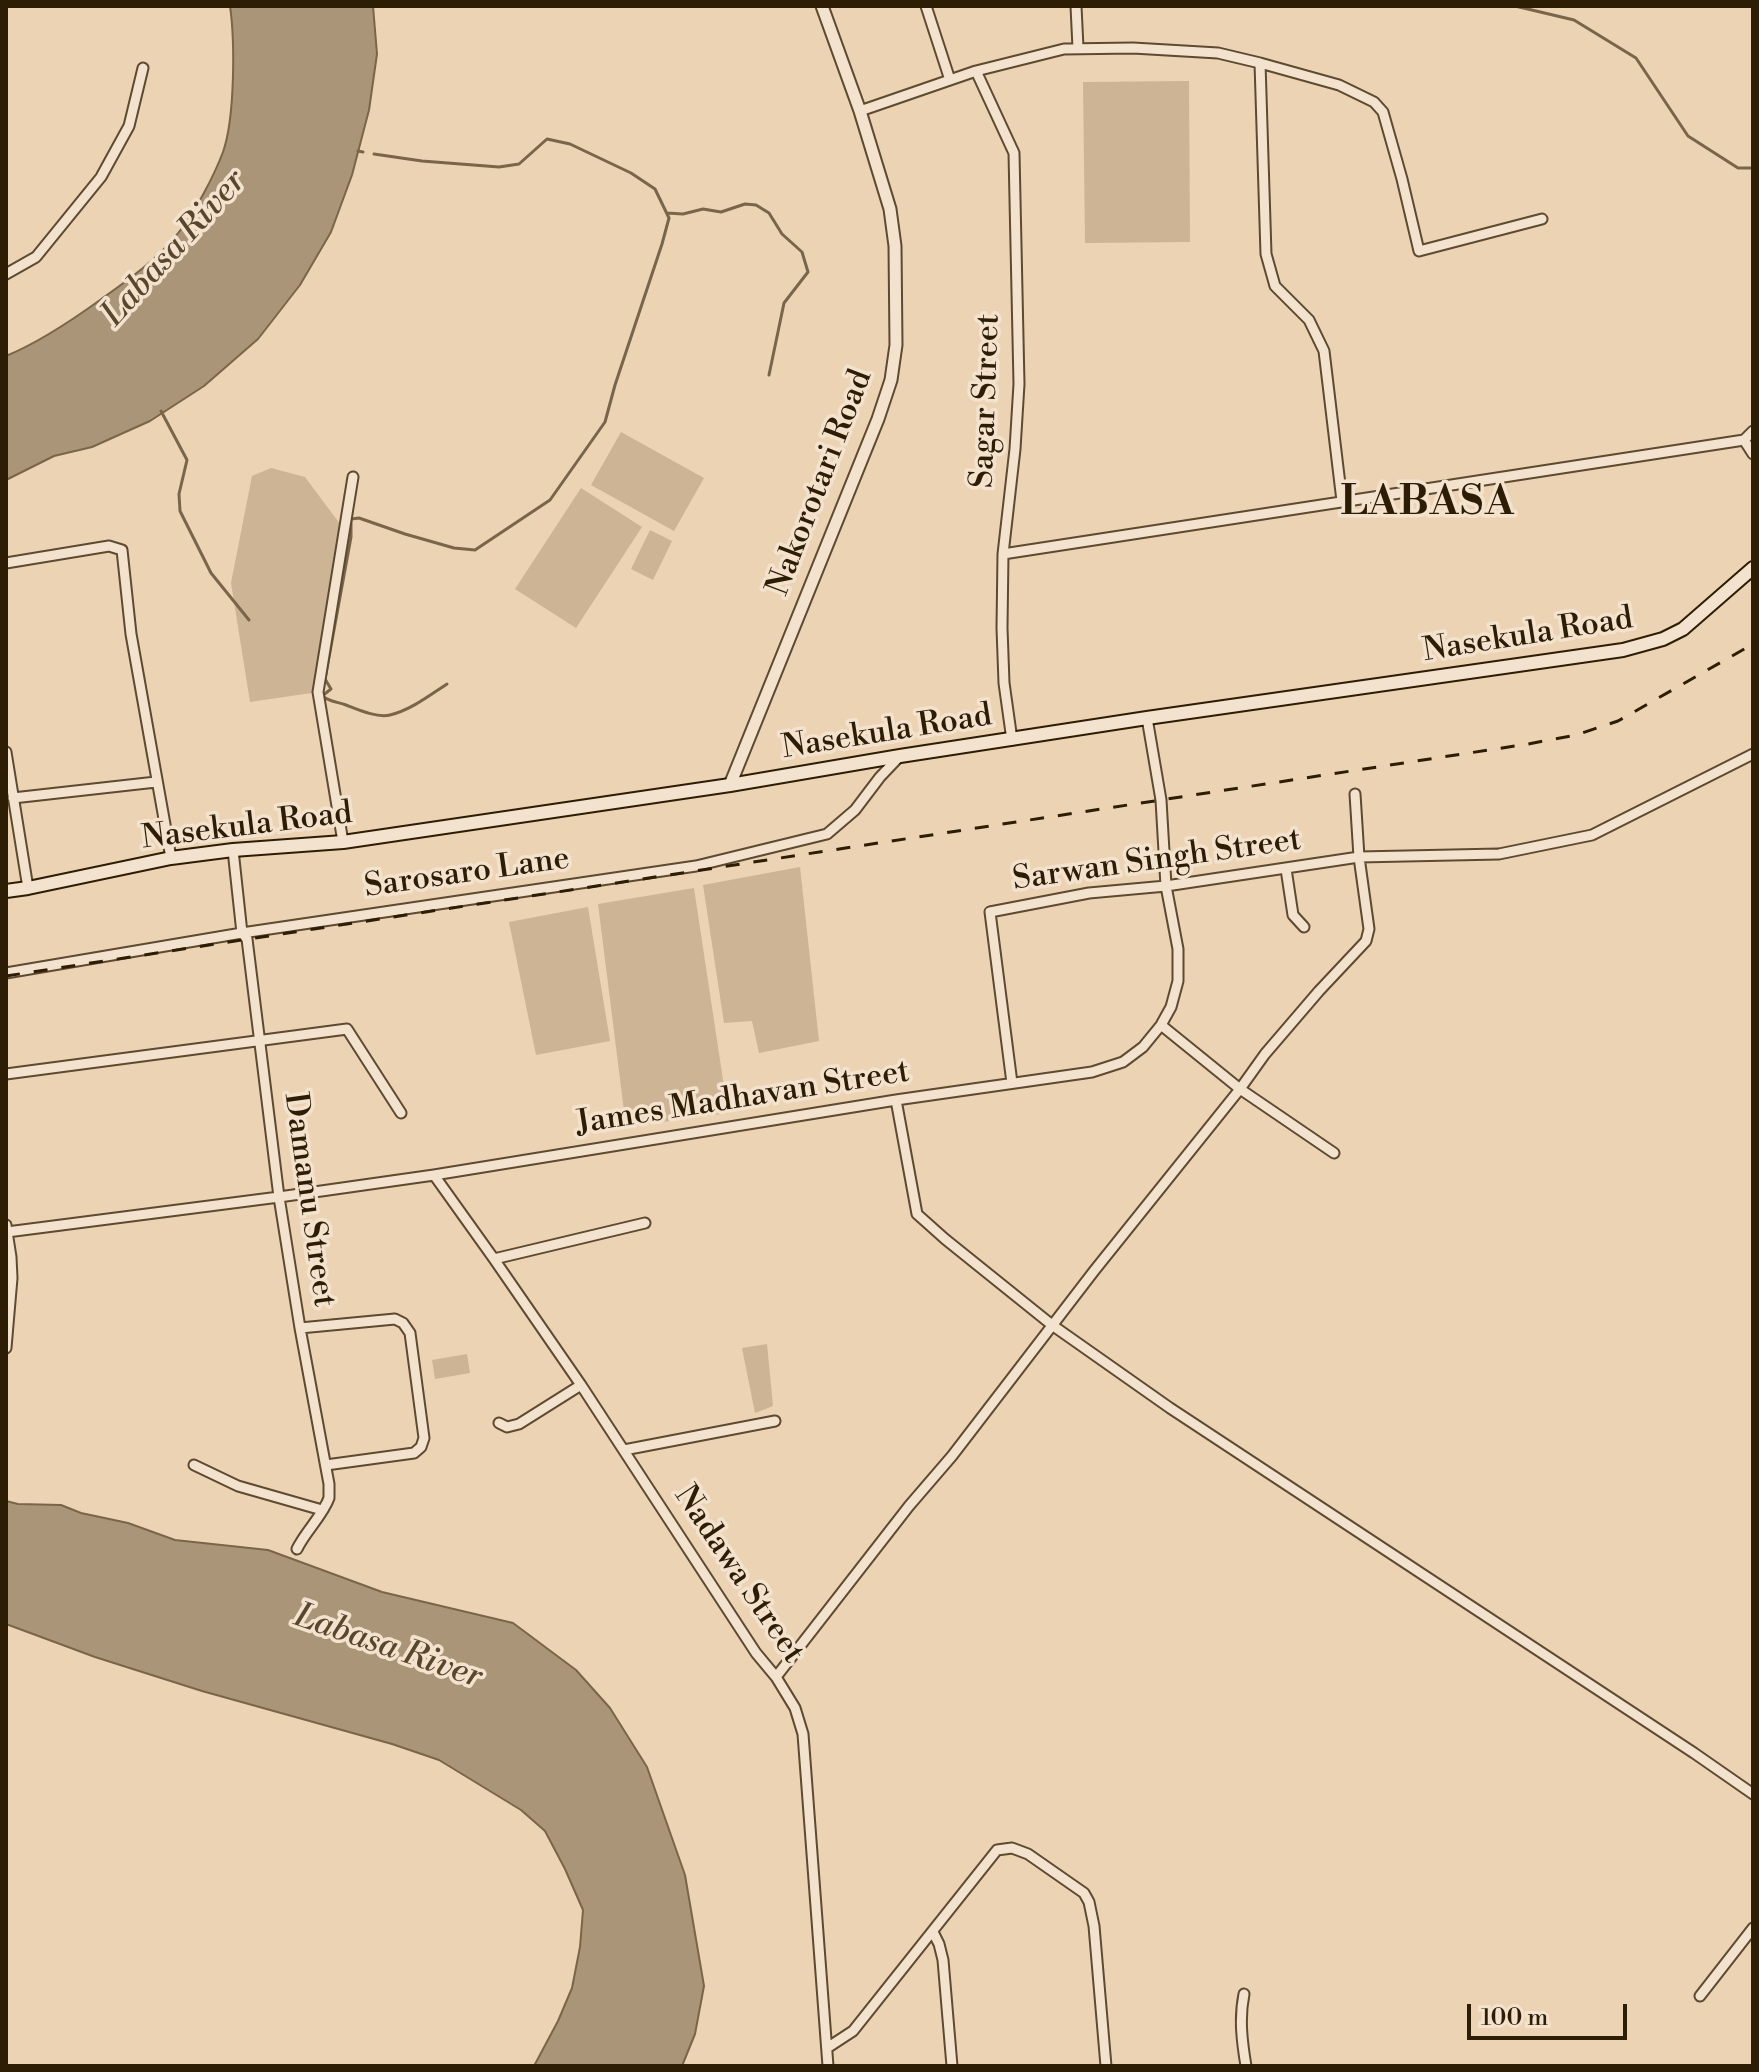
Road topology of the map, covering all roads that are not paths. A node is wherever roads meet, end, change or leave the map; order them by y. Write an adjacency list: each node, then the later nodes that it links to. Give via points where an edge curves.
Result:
1 (822, 6): 9 (street, Nakorotari Road)
2 (926, 6): 8 (street)
3 (1076, 6): 4 (street)
4 (1078, 48): 5 (street, via 1218,53); 7 (street)
5 (1260, 63): 10 (street, via 1339,85 1383,112 1419,251); 16 (street, via 1266,254 1275,286 1309,320 1324,351)
6 (143, 68): 11 (street, via 129,126 101,177 36,257)
7 (976, 71): 8 (street); 17 (street, Sagar Street, via 1014,153 1019,384)
8 (950, 80): 9 (street)
9 (860, 111): 26 (street, Nakorotari Road, via 893,234 896,345 891,380)
10 (1542, 219)
11 (6, 274)
12 (1753, 431): 13 (street)
13 (1744, 440): 14 (street); 16 (street)
14 (1753, 454)
15 (353, 477): 30 (street, via 318,692)
16 (1342, 501): 17 (street)
17 (1003, 554): 21 (street, Sagar Street, via 1004,683)
18 (6, 563): 25 (street, via 109,546 122,550)
19 (1753, 568): 20 (main road, Nasekula Road, via 1683,629 1623,650)
20 (1147, 718): 21 (main road, Nasekula Road); 35 (street, James Madhavan Street, via 1161,800)
21 (1012, 740): 24 (main road, Nasekula Road)
22 (6, 752): 27 (street)
23 (1753, 754): 32 (street, Sarwan Singh Street, via 1592,835 1499,854)
24 (900, 756): 26 (main road, Nasekula Road); 39 (street, Sarosaro Lane, via 855,810 827,834 696,866)
25 (156, 782): 29 (street); 33 (street)
26 (730, 785): 30 (main road, Nasekula Road)
27 (8, 786): 29 (street)
28 (1355, 794): 32 (street)
29 (13, 798): 36 (street)
30 (343, 842): 31 (main road, Nasekula Road)
31 (233, 850): 33 (main road, Nasekula Road); 39 (street, Damanu Street)
32 (1359, 857): 34 (street, Sarwan Singh Street); 45 (street, via 1366,941)
33 (171, 858): 36 (main road, Nasekula Road)
34 (1286, 869): 35 (street, Sarwan Singh Street); 38 (street, via 1293,915)
35 (1166, 886): 41 (street, James Madhavan Street, via 1179,963 1171,1007); 44 (street, Sarwan Singh Street, via 1089,893 990,912)
36 (28, 888): 37 (main road, Nasekula Road)
37 (6, 891)
38 (1304, 927)
39 (242, 933): 40 (street, Sarosaro Lane); 42 (street, Damanu Street)
40 (6, 973)
41 (1161, 1025): 44 (street, James Madhavan Street, via 1123,1062 1092,1072); 45 (street)
42 (260, 1040): 43 (street); 47 (street, via 347,1029); 50 (street, Damanu Street)
43 (6, 1074)
44 (1012, 1083): 46 (street, James Madhavan Street)
45 (1240, 1089): 48 (street); 55 (street)
46 (896, 1100): 49 (street, James Madhavan Street); 55 (street, via 917,1214)
47 (401, 1113)
48 (1334, 1153)
49 (434, 1175): 50 (street, James Madhavan Street); 54 (street, Nadawa Street)
50 (279, 1197): 53 (street, James Madhavan Street); 56 (street, Damanu Street)
51 (645, 1223): 54 (street)
52 (6, 1225): 53 (street)
53 (7, 1232): 57 (street, via 12,1278)
54 (494, 1259): 58 (street, Nadawa Street)
55 (1052, 1325): 66 (street); 67 (street)
56 (300, 1328): 63 (street, Damanu Street); 63 (street, via 395,1319 410,1333 421,1447 414,1453)
57 (6, 1348)
58 (581, 1385): 60 (street, via 519,1424); 61 (street, Nadawa Street)
59 (775, 1421): 61 (street)
60 (499, 1423)
61 (624, 1450): 66 (street, Nadawa Street)
62 (194, 1465): 64 (street, via 238,1486)
63 (326, 1465): 64 (street, Damanu Street, via 329,1497)
64 (322, 1510): 65 (street, Damanu Street)
65 (297, 1549)
66 (776, 1677): 72 (street, Nadawa Street, via 803,1734)
67 (1753, 1794)
68 (1753, 1928): 71 (street)
69 (933, 1932): 72 (street, via 853,2031); 74 (street, via 943,1960); 75 (street, via 997,1850 1028,1854 1084,1893 1094,1926)
70 (1244, 1994): 76 (street, via 1241,2035)
71 (1700, 1996)
72 (827, 2048): 73 (street, Nadawa Street)
73 (828, 2066)
74 (952, 2066)
75 (1106, 2066)
76 (1246, 2066)

